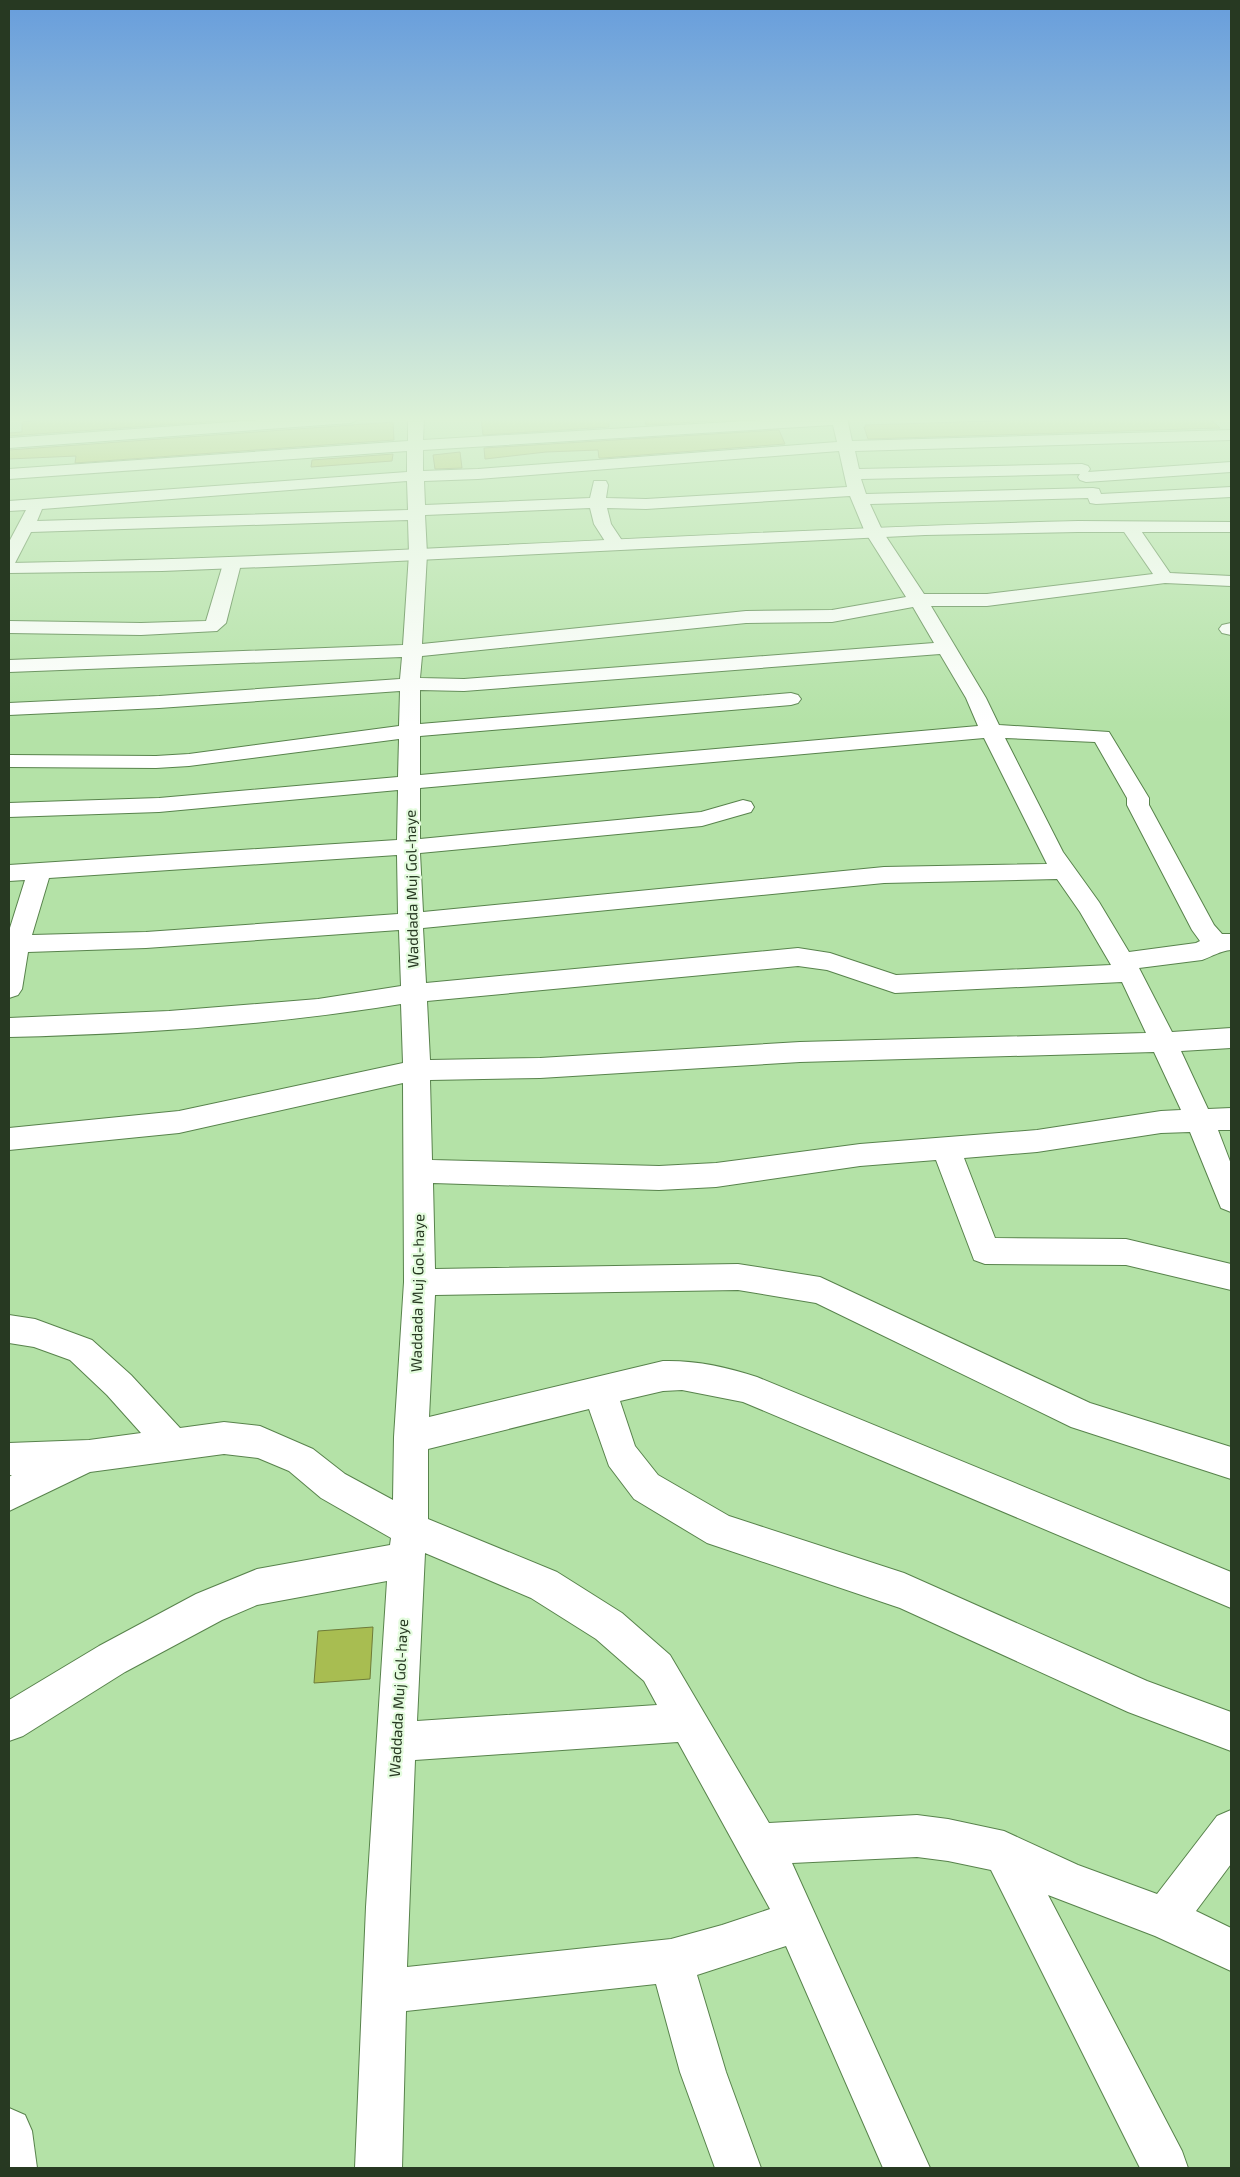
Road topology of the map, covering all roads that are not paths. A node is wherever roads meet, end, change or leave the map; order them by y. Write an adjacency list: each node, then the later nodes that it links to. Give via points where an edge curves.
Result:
1 (29, 520): 9 (street)
2 (232, 520): 9 (street)
3 (416, 520): 13 (street, Waddada Muj Gol-haye)
4 (600, 520): 12 (street, via 602,528)
5 (869, 520): 11 (street)
6 (1108, 520): 7 (street)
7 (1112, 526): 8 (street); 11 (street)
8 (1130, 526): 10 (street); 17 (street)
9 (25, 527): 14 (street)
10 (1231, 527)
11 (874, 532): 12 (street); 19 (street)
12 (616, 545): 13 (street)
13 (418, 554): 15 (street); 22 (street, Waddada Muj Gol-haye)
14 (9, 559)
15 (232, 564): 16 (street); 20 (street, via 216,623 210,627)
16 (9, 568)
17 (1165, 578): 18 (street); 19 (street, via 986,600)
18 (1231, 581)
19 (918, 600): 21 (street); 22 (street, via 832,616 746,617)
20 (9, 627)
21 (946, 648): 24 (street, via 464,685); 28 (street, via 976,698)
22 (412, 651): 23 (street); 24 (street, Waddada Muj Gol-haye)
23 (9, 666)
24 (410, 684): 26 (street); 27 (street, Waddada Muj Gol-haye)
25 (791, 699): 27 (street)
26 (9, 709)
27 (410, 731): 29 (street, via 189,760); 30 (street, Waddada Muj Gol-haye)
28 (990, 731): 30 (street); 34 (street, via 1052,854); 38 (street, via 1102,736 1138,798 1138,805 1204,930)
29 (9, 761)
30 (409, 782): 32 (street, via 159,805); 33 (street, Waddada Muj Gol-haye)
31 (743, 807): 33 (street, via 702,819)
32 (9, 810)
33 (408, 847): 35 (street); 37 (street, Waddada Muj Gol-haye)
34 (1064, 871): 37 (street, via 884,874); 40 (street)
35 (39, 872): 36 (street); 39 (street)
36 (9, 873)
37 (410, 921): 39 (street, via 146,940); 42 (street, Waddada Muj Gol-haye)
38 (1224, 942): 40 (street, via 1202,951)
39 (13, 944): 41 (street)
40 (1126, 968): 42 (street, via 896,984 830,962 798,956); 45 (street)
41 (9, 989)
42 (413, 993): 43 (street, via 300,1009); 46 (street, Waddada Muj Gol-haye)
43 (9, 1028)
44 (1231, 1038): 45 (street)
45 (1164, 1042): 46 (street, via 800,1052 540,1068); 48 (street)
46 (416, 1070): 49 (street, via 179,1122); 51 (street, Waddada Muj Gol-haye)
47 (1231, 1119): 48 (street)
48 (1200, 1120): 50 (street, via 1161,1122 1037,1141); 52 (street)
49 (9, 1139)
50 (946, 1148): 51 (street, via 860,1155 716,1175 659,1178); 53 (street, via 985,1251 1126,1252)
51 (419, 1171): 54 (street, Waddada Muj Gol-haye)
52 (1231, 1200)
53 (1231, 1277)
54 (420, 1282): 57 (street, Waddada Muj Gol-haye); 61 (street, via 738,1277 820,1290 1083,1416)
55 (9, 1329): 58 (street, via 35,1333 81,1350 119,1385)
56 (600, 1392): 57 (street); 64 (street, via 682,1374 745,1388); 67 (street, via 621,1454 646,1487 720,1531 904,1591 1142,1698)
57 (411, 1437): 63 (street, Waddada Muj Gol-haye)
58 (174, 1445): 59 (street); 63 (street, via 224,1438 260,1442 301,1460)
59 (89, 1456): 60 (street); 62 (street)
60 (9, 1459)
61 (1231, 1463)
62 (9, 1494)
63 (408, 1545): 65 (street, via 257,1587 209,1607 112,1659); 66 (street, via 544,1585 610,1626 656,1668); 68 (street, Waddada Muj Gol-haye)
64 (1231, 1590)
65 (9, 1722)
66 (686, 1722): 68 (street); 70 (street)
67 (1231, 1731)
68 (396, 1742): 76 (street, Waddada Muj Gol-haye)
69 (1231, 1830): 72 (street)
70 (758, 1844): 71 (street, via 917,1836); 73 (street)
71 (1004, 1852): 72 (street, via 1070,1883); 82 (street)
72 (1165, 1918): 74 (street)
73 (797, 1921): 75 (street); 81 (street)
74 (1231, 1950)
75 (671, 1962): 76 (street); 80 (street, via 703,2072)
76 (384, 1991): 79 (street, Waddada Muj Gol-haye)
77 (9, 2131): 78 (street)
78 (14, 2168)
79 (378, 2168)
80 (738, 2168)
81 (907, 2168)
82 (1165, 2168)

